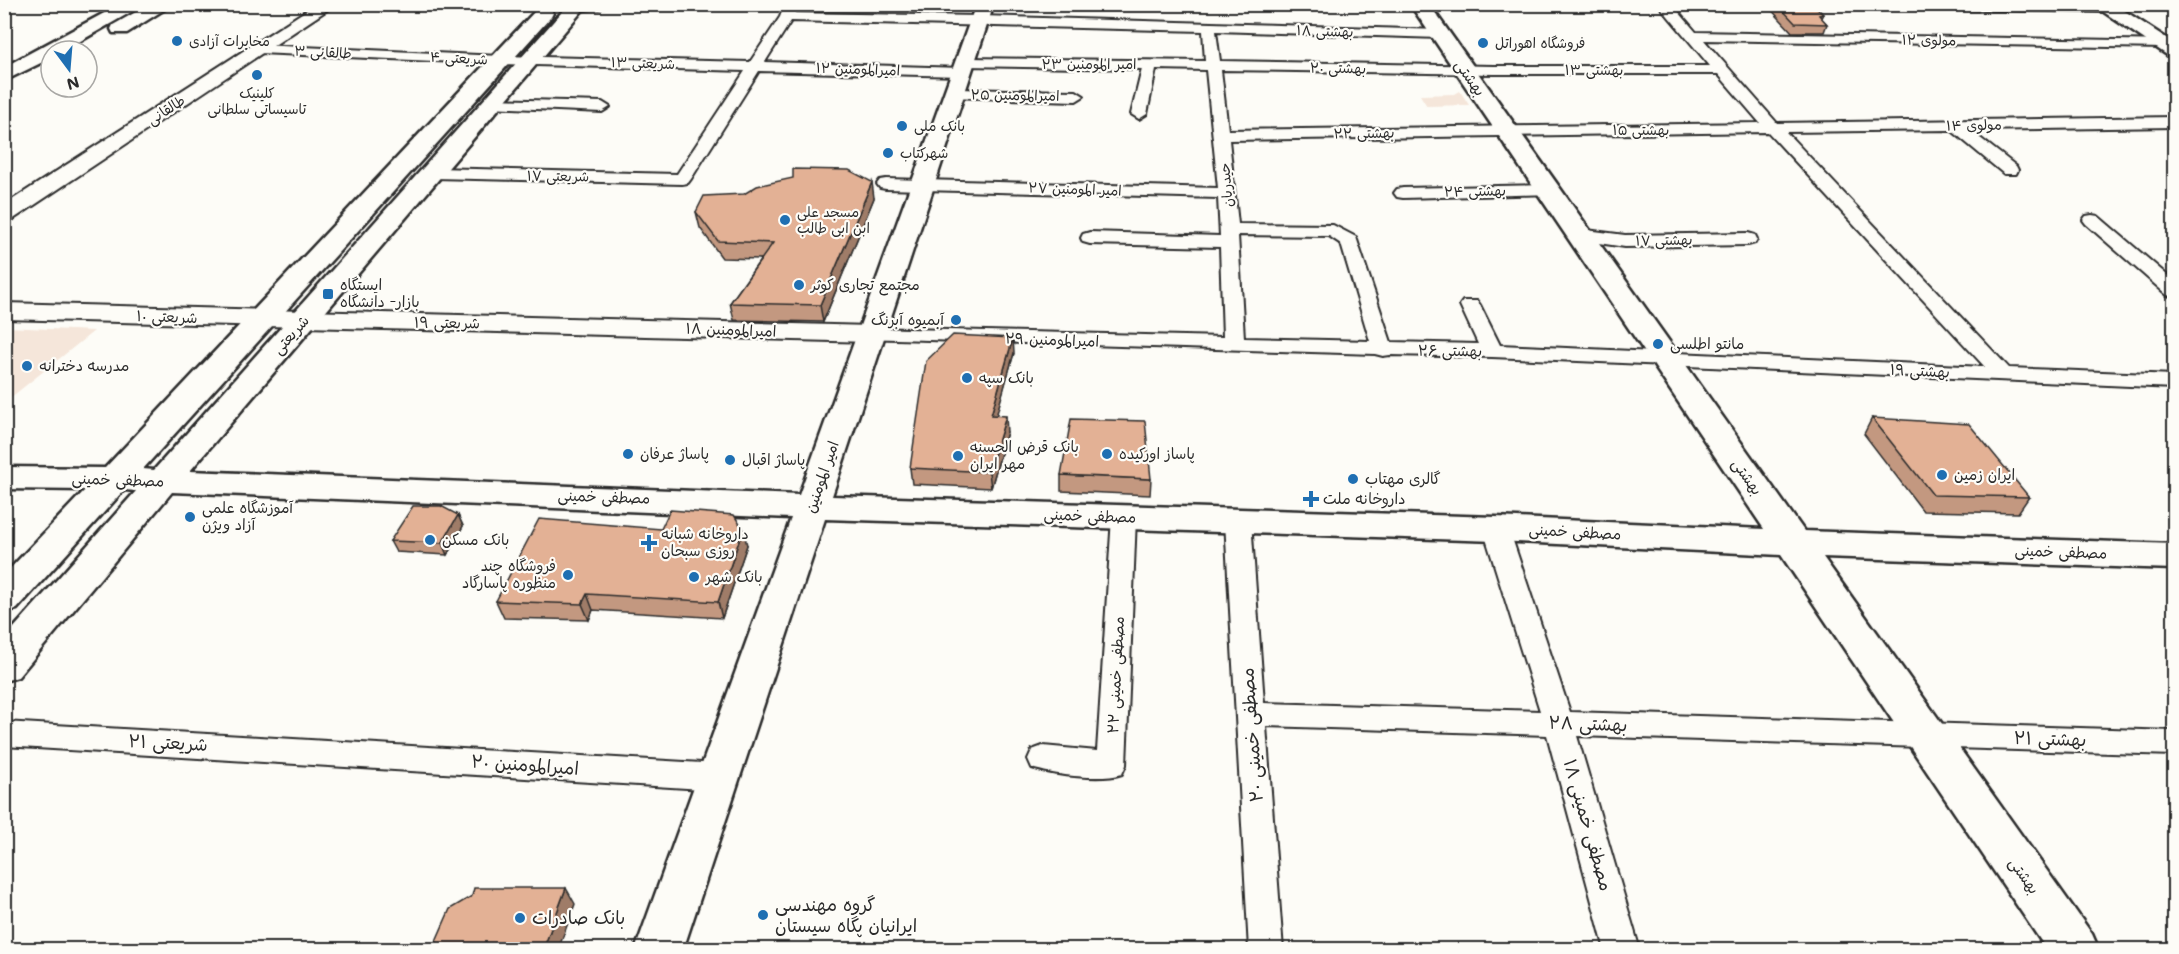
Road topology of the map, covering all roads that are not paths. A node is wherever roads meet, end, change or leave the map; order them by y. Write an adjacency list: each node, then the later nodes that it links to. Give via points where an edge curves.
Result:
1 (136, 4): 26 (main road)
2 (164, 4): 14 (main road)
3 (328, 4): 16 (street, طالقانی)
4 (1419, 4): 12 (main road, بهشتی)
5 (1664, 4): 13 (street)
6 (1887, 4): 8 (street)
7 (577, 6): 18 (main road, شریعتی); 19 (main road, شریعتی)
8 (2104, 6): 15 (main road)
9 (789, 11): 10 (street, بهشتی ۱۸); 21 (street)
10 (982, 12): 11 (street, بهشتی ۱۸); 27 (main road, امیر المومنین)
11 (1209, 27): 12 (street, بهشتی ۱۸); 22 (street, حیدریان)
12 (1440, 34): 23 (main road, بهشتی)
13 (1694, 36): 15 (street, مولوی ۱۲); 24 (street)
14 (99, 40)
15 (2169, 48)
16 (259, 49): 17 (street, طالقانی ۳); 45 (street, طالقانی)
17 (387, 55): 18 (street, شریعتی ۴)
18 (500, 60): 19 (street, شریعتی ۴); 54 (main road, شریعتی)
19 (531, 60): 21 (street, شریعتی ۱۳); 30 (main road, شریعتی)
20 (1150, 64): 22 (street, امیر المومنین ۲۳); 27 (street, امیر المومنین ۲۳); 32 (street)
21 (755, 66): 27 (street, امیرالمومنین ۱۲); 39 (street, شریعتی ۱۷, via 682,179)
22 (1212, 66): 23 (street, بهشتی ۲۰); 37 (street, حیدریان)
23 (1464, 69): 24 (street, بهشتی ۱۳); 36 (main road, بهشتی)
24 (1724, 70): 35 (street)
25 (39, 73): 28 (main road)
26 (4, 75)
27 (960, 76): 29 (street, امیرالمومنین ۲۵); 41 (main road, امیر المومنین)
28 (4, 92)
29 (1077, 96)
30 (494, 104): 31 (street); 39 (main road, شریعتی)
31 (602, 106)
32 (1139, 114)
33 (2175, 122): 34 (street, مولوی ۱۴)
34 (1956, 126): 35 (street, مولوی ۱۴); 38 (street)
35 (1774, 129): 36 (street, بهشتی ۱۵); 62 (street)
36 (1507, 131): 37 (street, بهشتی ۲۲); 42 (main road, بهشتی)
37 (1221, 135): 43 (street, حیدریان)
38 (2010, 170)
39 (434, 172): 55 (main road, شریعتی)
40 (886, 184): 41 (street, امیر المومنین ۲۷)
41 (923, 184): 43 (street, امیر المومنین ۲۷); 57 (main road, امیر المومنین)
42 (1548, 190): 44 (street, بهشتی ۲۴); 47 (main road, بهشتی)
43 (1227, 193): 48 (street, حیدریان)
44 (1403, 193)
45 (4, 214)
46 (2092, 220): 51 (street)
47 (1579, 235): 50 (street, بهشتی ۱۷, via 1625,241); 61 (main road, بهشتی)
48 (1230, 236): 49 (street); 58 (street, حیدریان); 59 (street, via 1333,231 1349,241)
49 (1090, 238)
50 (1748, 239)
51 (2175, 291)
52 (1470, 305): 60 (street)
53 (4, 311): 54 (street, شریعتی ۱۰)
54 (261, 320): 55 (street, شریعتی ۱۰); 65 (main road, شریعتی)
55 (303, 321): 56 (street, شریعتی ۱۹); 66 (main road, شریعتی)
56 (590, 325): 57 (street, امیرالمومنین ۱۸)
57 (871, 334): 58 (street, امیرالمومنین ۲۹); 67 (main road, امیر المومنین)
58 (1234, 345): 59 (street, بهشتی ۲۶)
59 (1383, 350): 60 (street, بهشتی ۲۶)
60 (1492, 351): 61 (street, بهشتی ۲۶)
61 (1666, 360): 62 (street, بهشتی ۱۹); 71 (main road, بهشتی)
62 (2004, 375): 63 (street, بهشتی ۱۹)
63 (2175, 382)
64 (4, 478): 65 (main road, مصطفی خمینی)
65 (114, 479): 66 (main road, مصطفی خمینی); 73 (main road, شریعتی)
66 (163, 481): 67 (main road, مصطفی خمینی); 74 (main road, شریعتی)
67 (812, 505): 68 (main road, مصطفی خمینی); 82 (main road, امیر المومنین)
68 (1124, 517): 69 (main road, مصطفی خمینی); 81 (street, مصطفی خمینی ۲۲, via 1111,765)
69 (1238, 521): 70 (main road, مصطفی خمینی); 75 (street, مصطفی خمینی ۲۰)
70 (1496, 529): 71 (main road, مصطفی خمینی); 76 (street, مصطفی خمینی ۱۸)
71 (1793, 543): 72 (main road, مصطفی خمینی); 78 (main road, بهشتی)
72 (2175, 556)
73 (4, 599)
74 (4, 666)
75 (1250, 714): 76 (street, بهشتی ۲۸); 84 (street, مصطفی خمینی ۲۰)
76 (1559, 724): 78 (street, بهشتی ۲۸); 85 (street, مصطفی خمینی ۱۸)
77 (4, 734): 80 (street, شریعتی ۲۱)
78 (1926, 735): 79 (street, بهشتی ۲۱); 86 (main road, بهشتی)
79 (2175, 743)
80 (331, 753): 82 (street, امیرالمومنین ۲۰)
81 (1042, 759)
82 (718, 777): 83 (main road, امیر المومنین)
83 (659, 950)
84 (1266, 950)
85 (1623, 950)
86 (2075, 950)

